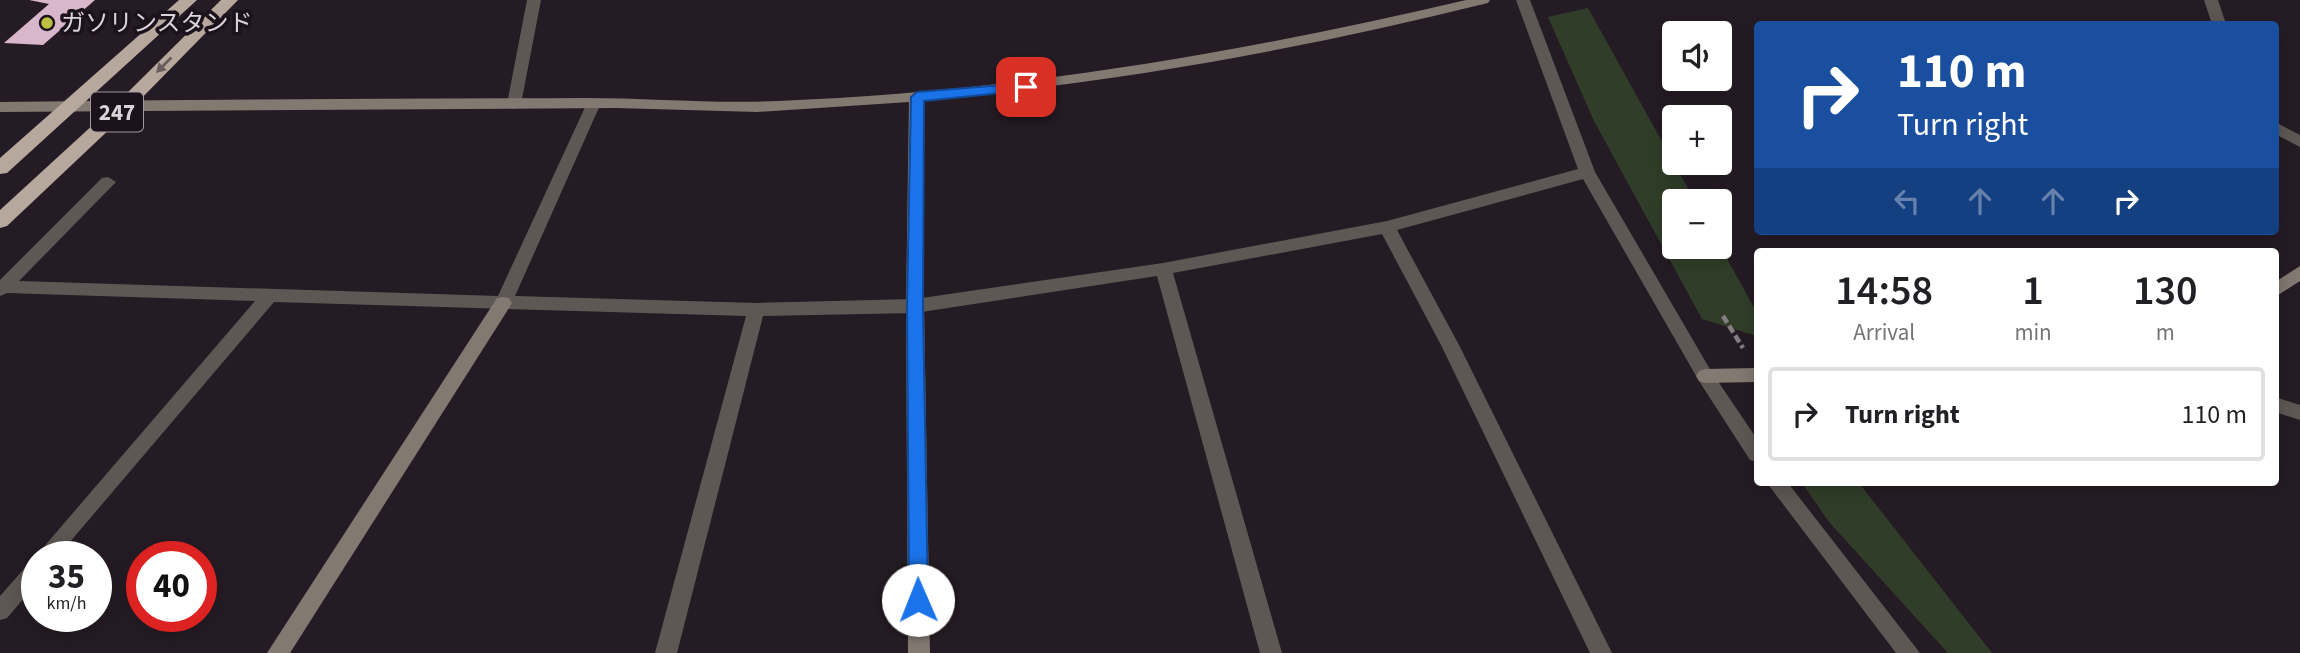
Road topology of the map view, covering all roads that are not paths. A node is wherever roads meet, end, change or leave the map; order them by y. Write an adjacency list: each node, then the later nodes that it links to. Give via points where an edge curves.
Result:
1 (189, 0): 12 (highway, 247)
2 (230, 0): 11 (highway, 247, one-way to 11)
3 (534, 0): 10 (street)
4 (1483, 0): 8 (street, via 1214,58 1026,87)
5 (1523, 0): 17 (street)
6 (2211, 0): 7 (street)
7 (2218, 21)
8 (917, 97): 9 (street, via 775,106); 27 (street)
9 (594, 103): 10 (street); 26 (street)
10 (514, 104): 11 (street)
11 (125, 105): 12 (street); 19 (highway, 247)
12 (68, 106): 13 (street); 16 (highway, 247)
13 (0, 107)
14 (2279, 129): 15 (street)
15 (2300, 142)
16 (0, 167)
17 (1587, 172): 20 (street); 30 (street)
18 (108, 182): 24 (street)
19 (0, 221)
20 (1387, 227): 21 (street); 42 (street)
21 (1163, 269): 27 (street); 41 (street)
22 (2300, 272): 23 (street)
23 (2279, 288)
24 (2, 289): 25 (street)
25 (270, 295): 26 (street); 35 (street)
26 (503, 303): 28 (street); 38 (street)
27 (915, 306): 28 (street); 40 (street)
28 (756, 310): 39 (street)
29 (1753, 367): 30 (street)
30 (1704, 376): 33 (street)
31 (2279, 405): 32 (street)
32 (2300, 413)
33 (1754, 450)
34 (1779, 486): 43 (street)
35 (59, 541)
36 (21, 587): 37 (street)
37 (0, 611)
38 (278, 653)
39 (666, 653)
40 (919, 653)
41 (1271, 653)
42 (1601, 653)
43 (1909, 653)

